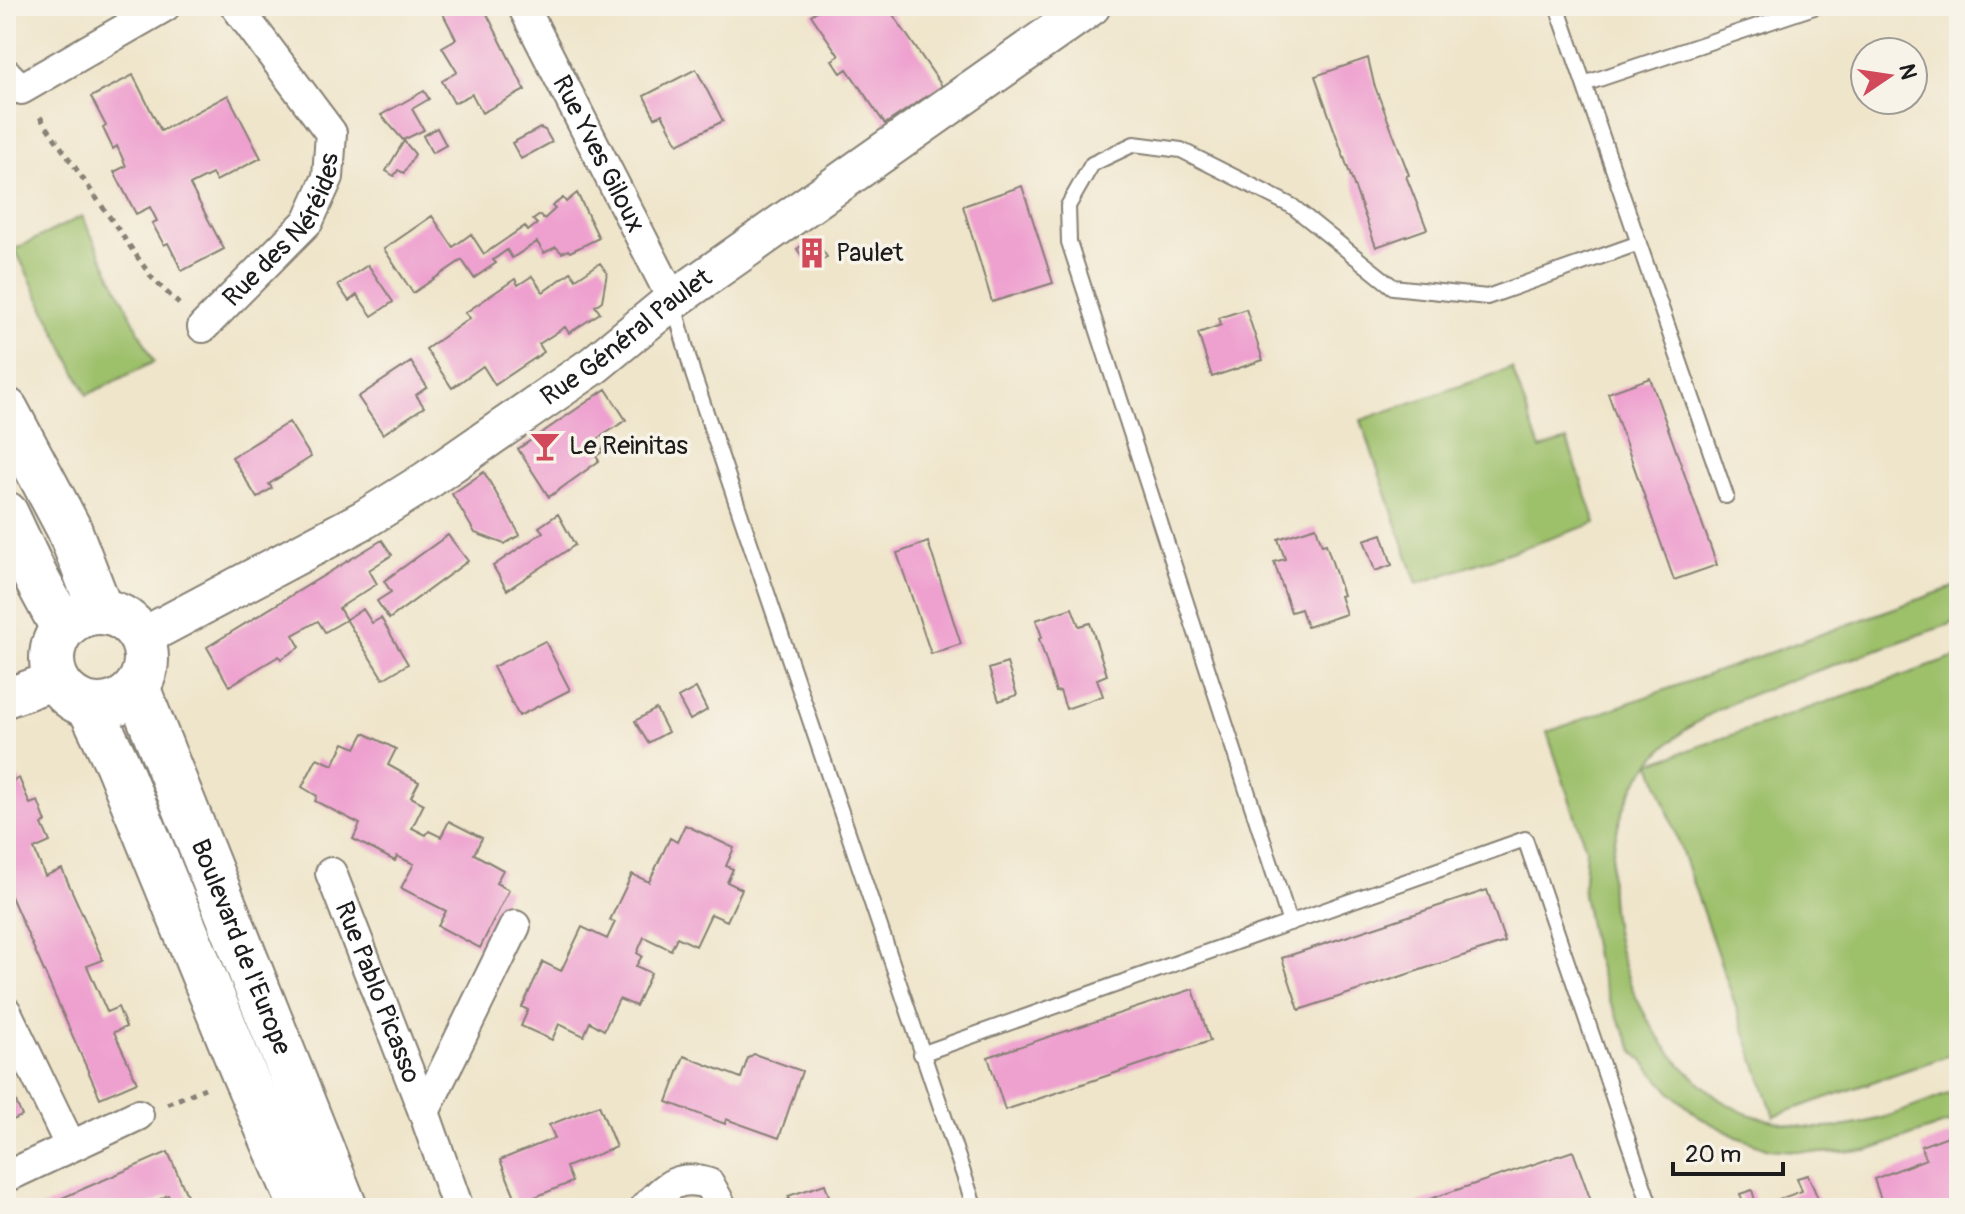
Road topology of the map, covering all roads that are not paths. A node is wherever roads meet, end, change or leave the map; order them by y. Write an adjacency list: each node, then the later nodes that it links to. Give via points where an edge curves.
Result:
1 (165, 6): 7 (street)
2 (236, 6): 11 (street, Rue des Néréides, via 331,133 328,177 308,221)
3 (523, 6): 10 (street, Rue Yves Giloux)
4 (1091, 6): 10 (street, Rue Général Paulet)
5 (1557, 6): 8 (lane)
6 (1817, 6): 8 (lane)
7 (14, 81)
8 (1584, 84): 9 (lane)
9 (1639, 243): 13 (lane); 22 (lane, via 1487,297 1393,287 1292,206 1181,150 1134,144 1092,164 1068,206 1069,242)
10 (673, 300): 16 (street, Rue Général Paulet, via 594,365 414,488); 26 (lane, via 693,374)
11 (203, 327)
12 (6, 410): 15 (main road, via 69,529)
13 (1726, 496)
14 (6, 514): 15 (main road, via 36,578)
15 (82, 620): 16 (main road, via 125,619); 17 (main road, via 51,652)
16 (141, 638): 18 (main road, via 146,654)
17 (55, 680): 19 (street); 20 (main road, via 75,701)
18 (137, 687): 20 (main road, via 121,701); 32 (main road, Boulevard de l'Europe)
19 (6, 698)
20 (90, 707): 31 (main road, Boulevard de l'Europe)
21 (331, 873): 27 (street, Rue Pablo Picasso)
22 (1290, 923): 26 (lane); 37 (lane, via 1525,839)
23 (515, 926): 27 (street, Rue Pablo Picasso)
24 (6, 1012): 25 (street)
25 (14, 1052): 29 (street)
26 (921, 1054): 36 (lane)
27 (424, 1112): 33 (street, Rue Pablo Picasso)
28 (138, 1115): 29 (street)
29 (70, 1145): 30 (street)
30 (6, 1177)
31 (302, 1208)
32 (345, 1208)
33 (458, 1208)
34 (645, 1208): 35 (street, via 668,1185 693,1178 709,1184)
35 (722, 1208)
36 (975, 1208)
37 (1651, 1208)

